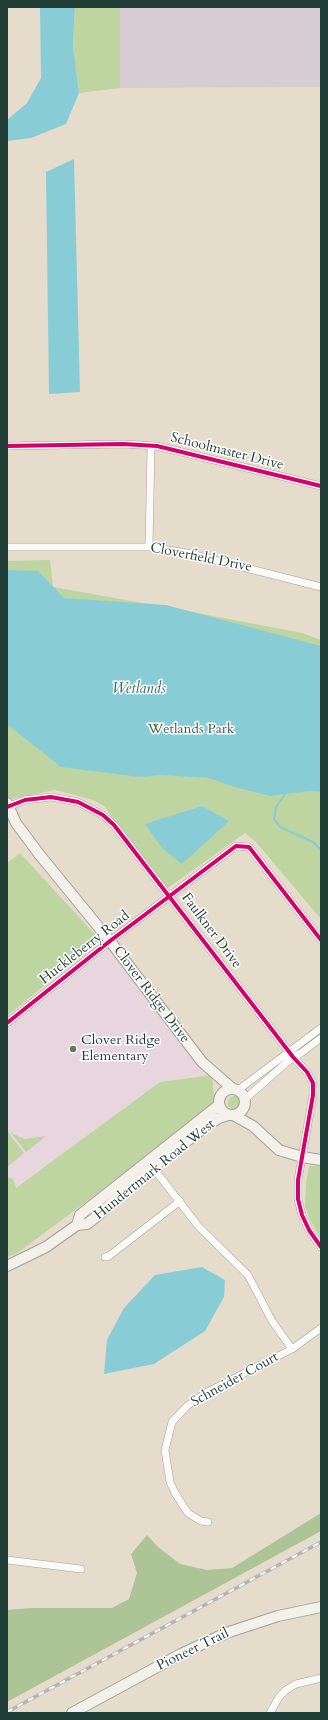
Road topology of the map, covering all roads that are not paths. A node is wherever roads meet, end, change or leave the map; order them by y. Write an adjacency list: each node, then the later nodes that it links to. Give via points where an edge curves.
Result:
1 (7, 446): 2 (street, Schoolmaster Drive, via 123,444)
2 (151, 447): 3 (street, Schoolmaster Drive); 5 (street)
3 (321, 486)
4 (7, 547): 5 (street, Cloverfield Drive)
5 (149, 547): 6 (street, Cloverfield Drive, via 187,553)
6 (321, 586)
7 (7, 805): 8 (street, Faulkner Drive, via 51,797 65,798 90,807 114,825); 10 (street, Clover Ridge Drive, via 16,823 39,854)
8 (171, 897): 9 (street, Huckleberry Road, via 232,847 249,847); 10 (street, Huckleberry Road); 14 (street, Faulkner Drive)
9 (321, 940)
10 (110, 941): 11 (street, Huckleberry Road); 15 (street, Clover Ridge Drive)
11 (7, 1022)
12 (321, 1028): 14 (street)
13 (321, 1038): 14 (street, via 301,1053)
14 (292, 1054): 16 (street); 18 (street); 21 (street, Faulkner Drive, via 310,1077 313,1088)
15 (211, 1071): 16 (street, Clover Ridge Drive); 17 (street, Clover Ridge Drive)
16 (236, 1090): 17 (street, via 225,1091); 18 (street)
17 (219, 1101): 19 (street, via 222,1111); 23 (street, Hundertmark Road West)
18 (246, 1102): 19 (street, via 242,1112); 20 (street)
19 (231, 1115): 20 (street); 23 (street, Hundertmark Road West, via 209,1124)
20 (252, 1126): 21 (street, via 279,1150)
21 (302, 1157): 22 (street); 25 (street, Faulkner Drive, via 298,1199 309,1230)
22 (321, 1160)
23 (151, 1165): 24 (street); 27 (street, Hundertmark Road West, via 80,1215 77,1224 46,1247)
24 (180, 1201): 26 (street); 29 (street, via 207,1236 248,1275 272,1321)
25 (321, 1247)
26 (105, 1258)
27 (7, 1266)
28 (321, 1328): 29 (street, Schneider Court)
29 (292, 1349): 30 (street, Schneider Court, via 207,1392 187,1406 172,1422 165,1450 170,1482 174,1493 188,1512 200,1521)
30 (208, 1522)
31 (7, 1560): 32 (street)
32 (81, 1569)
33 (321, 1607): 35 (street, Pioneer Trail, via 278,1616 226,1633 181,1654)
34 (321, 1678): 36 (street, via 302,1682 286,1690)
35 (72, 1713)
36 (270, 1713)

